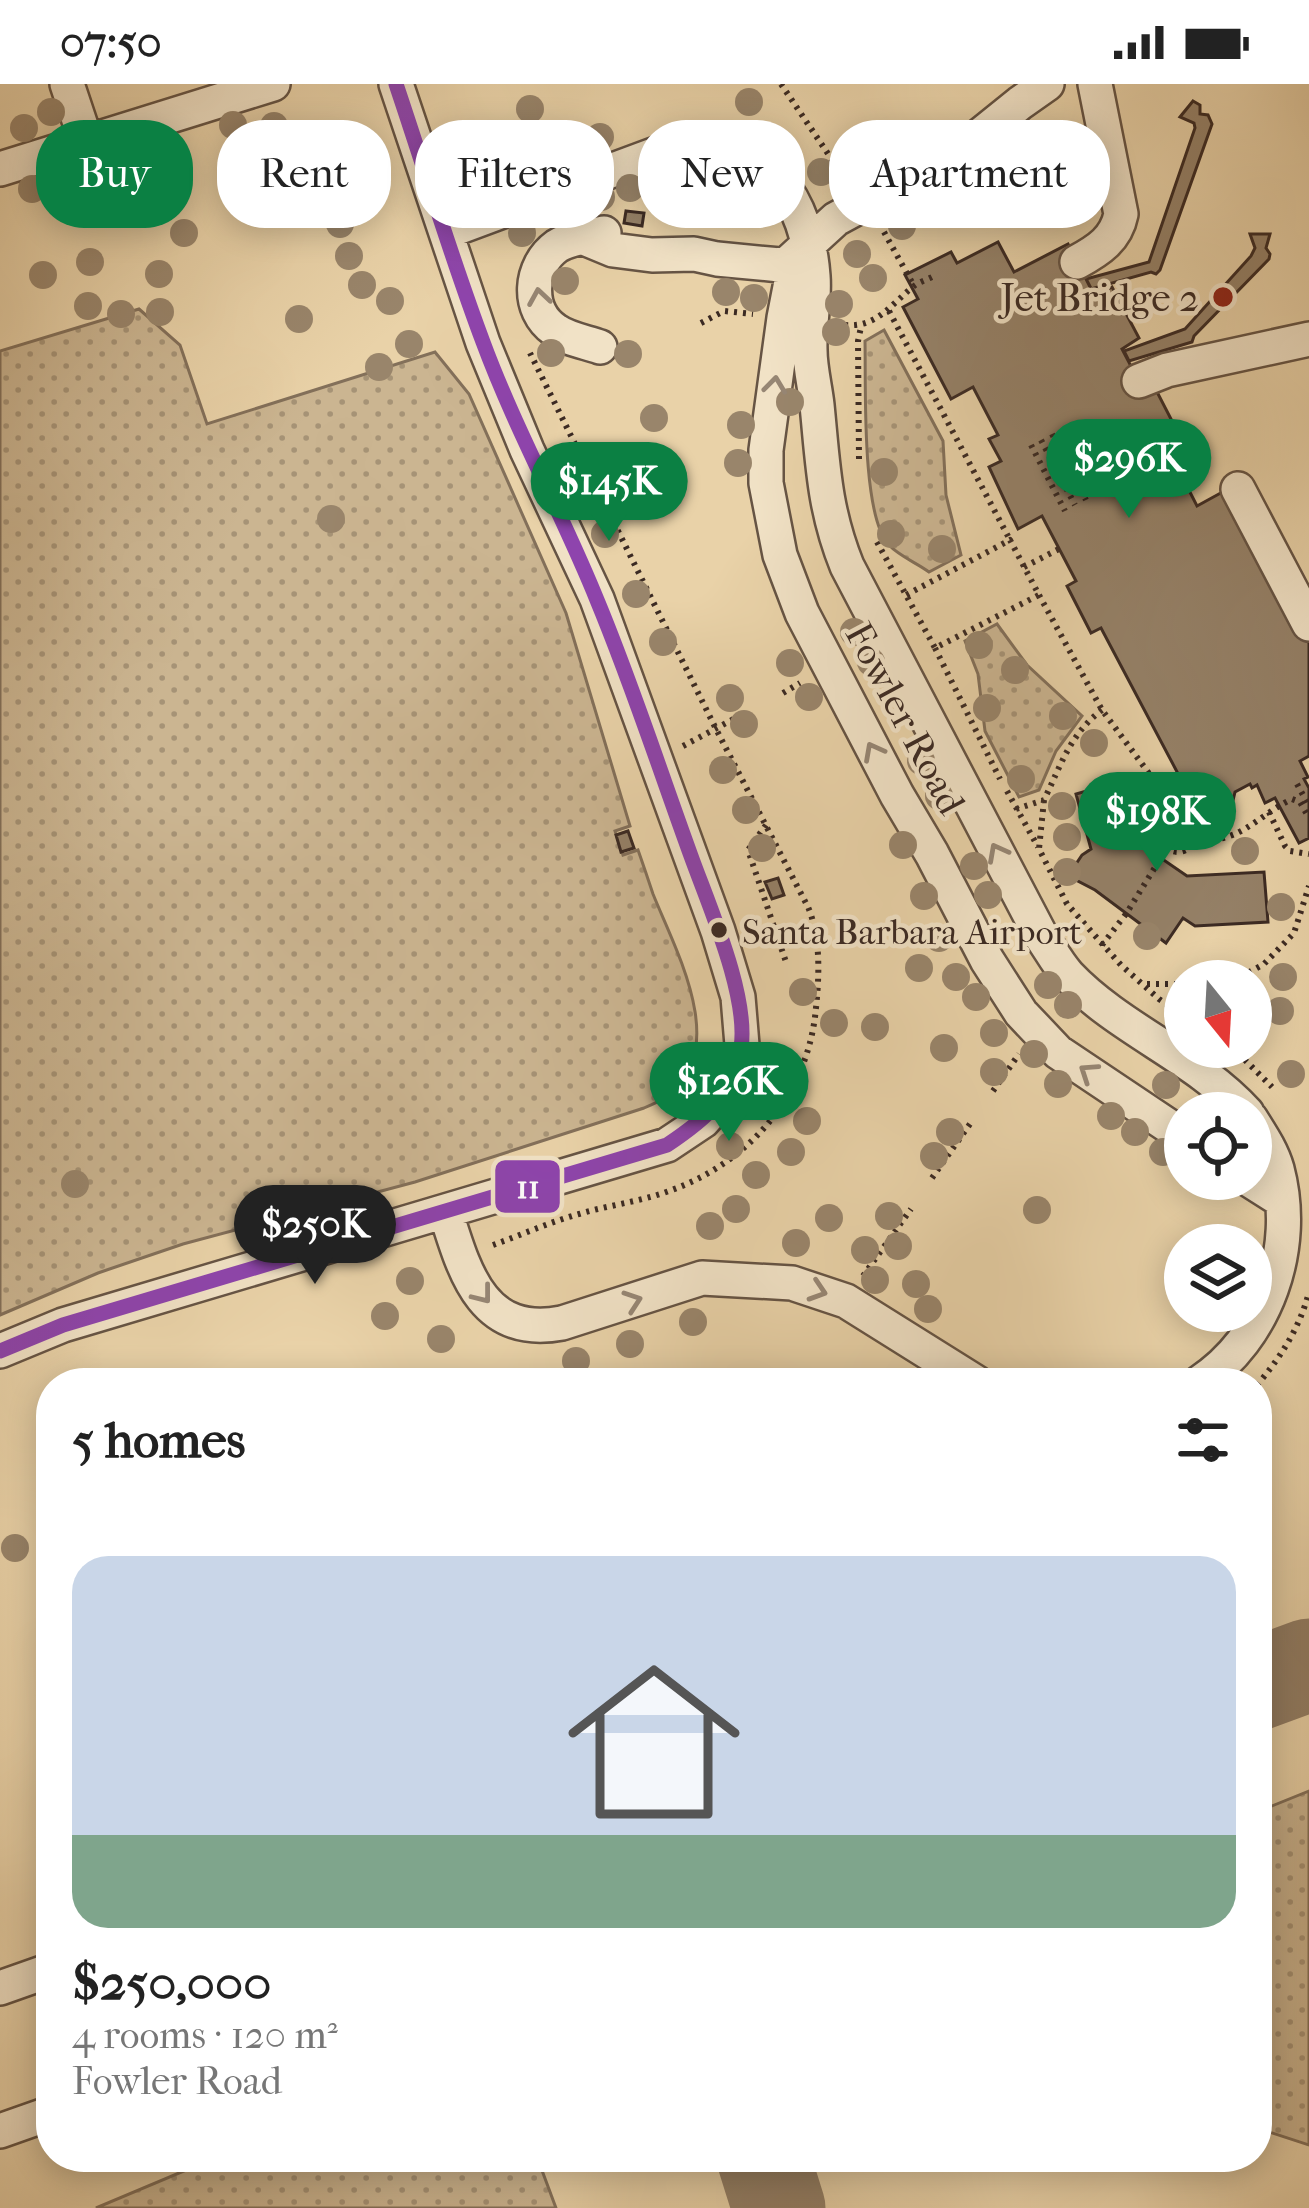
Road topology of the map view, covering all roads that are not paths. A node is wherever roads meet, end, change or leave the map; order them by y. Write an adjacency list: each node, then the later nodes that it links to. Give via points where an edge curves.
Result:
1 (67, 84): 6 (street)
2 (272, 84): 7 (street)
3 (396, 84): 10 (street)
4 (1047, 84): 11 (street, via 958,153 836,219)
5 (1095, 84): 12 (street, via 1121,214 1107,243)
6 (79, 120)
7 (155, 120)
8 (36, 157): 9 (street)
9 (0, 169)
10 (446, 232): 11 (street, Fowler Road, via 672,146 706,142 747,153 772,171); 23 (street, via 505,400 623,667 718,931 742,1033 737,1069 720,1102 680,1138)
11 (808, 245): 14 (street, one-way to 11, via 551,328 534,293 546,257 567,241 615,232 654,236 694,254 780,265); 18 (street, Fowler Road, one-way to 11, via 1063,969 847,566 825,495); 19 (street, Fowler Road, one-way to 11, via 1058,1052 1021,1012 802,613 771,520 766,450 791,282)
12 (1077, 262)
13 (1309, 339): 15 (street)
14 (600, 347)
15 (1139, 381)
16 (1238, 490): 17 (street)
17 (1309, 624)
18 (1228, 1092)
19 (1164, 1123)
20 (1272, 1157): 22 (street, Fowler Road)
21 (1272, 1194): 22 (street)
22 (1281, 1200): 26 (street, Fowler Road, via 1279,1260 1262,1312)
23 (446, 1213): 24 (street, via 83,1319); 25 (street, one-way to 25, via 477,1291 520,1323 562,1323 702,1278 769,1280 831,1294)
24 (0, 1351)
25 (953, 1368)
26 (1218, 1368)
27 (36, 1975): 28 (street)
28 (0, 1988)
29 (36, 2118): 30 (street)
30 (0, 2131)

